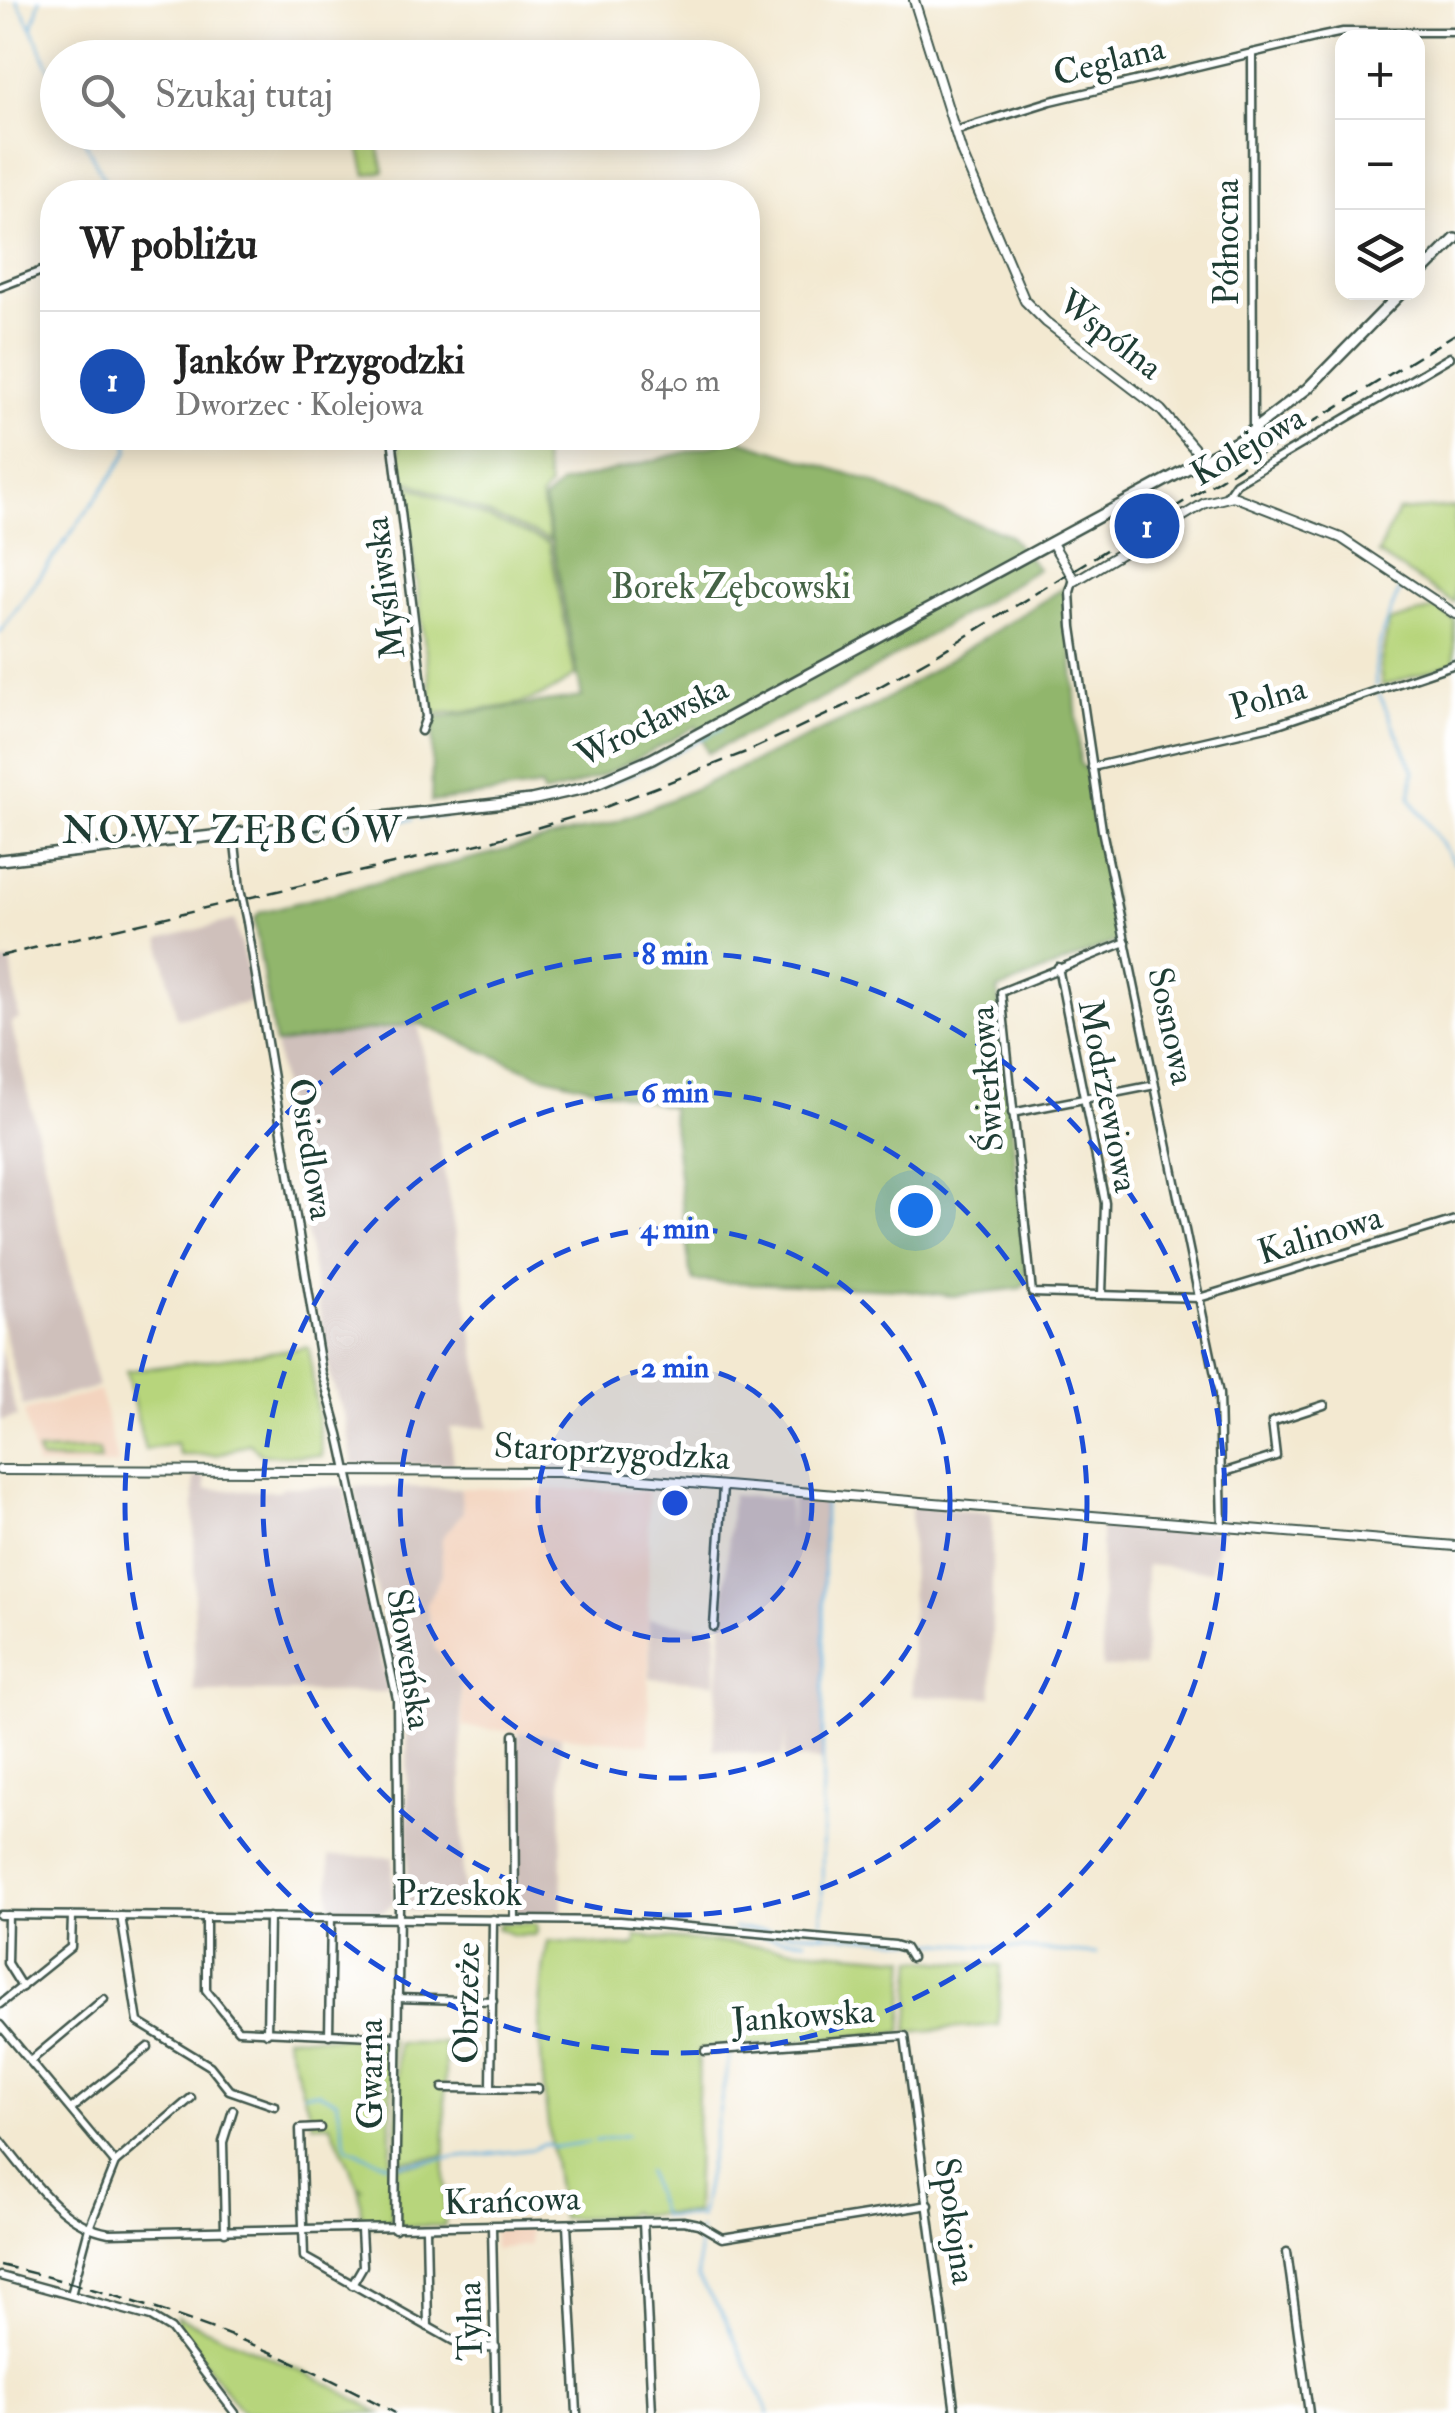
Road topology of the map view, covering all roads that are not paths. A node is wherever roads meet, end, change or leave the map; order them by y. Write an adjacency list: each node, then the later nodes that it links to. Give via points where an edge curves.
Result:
1 (914, 0): 4 (street)
2 (1455, 32): 3 (street, Ceglana, via 1342,32)
3 (1252, 53): 4 (street, Ceglana); 11 (street, Północna)
4 (955, 131): 13 (street, Wspólna, via 1025,301 1161,410)
5 (1455, 238): 6 (main road)
6 (1425, 269)
7 (40, 272): 8 (street)
8 (0, 287)
9 (1394, 300): 11 (main road, via 1308,388)
10 (1450, 357): 14 (street, Kolejowa, via 1236,483)
11 (1253, 431): 13 (main road)
12 (393, 450): 19 (street, Myśliwska, via 426,717)
13 (1204, 460): 15 (main road, Wrocławska)
14 (1227, 496): 16 (street, Kolejowa); 17 (street, via 1341,538)
15 (1052, 542): 16 (street); 21 (main road, Wrocławska, via 604,781 531,800)
16 (1074, 582): 20 (street, Sosnowa, via 1072,627)
17 (1455, 614)
18 (1455, 664): 20 (street, Polna, via 1275,725)
19 (421, 732)
20 (1092, 767): 23 (street, Sosnowa)
21 (234, 834): 22 (main road, Wrocławska); 34 (street, Osiedlowa, bridge, via 322,1373)
22 (0, 860)
23 (1126, 942): 24 (street, Świerkowa); 31 (street, Sosnowa)
24 (1058, 967): 26 (street, Modrzewiowa); 27 (street, Świerkowa, via 1002,992)
25 (1150, 1086): 26 (street)
26 (1082, 1098): 27 (street); 30 (street, Modrzewiowa, via 1105,1203)
27 (1012, 1114): 29 (street, Świerkowa)
28 (1455, 1220): 31 (street, Kalinowa)
29 (1032, 1292): 30 (street, Kalinowa)
30 (1102, 1295): 31 (street, Kalinowa)
31 (1200, 1298): 35 (street, Sosnowa, via 1219,1394)
32 (1324, 1405): 35 (street, via 1272,1422 1276,1456)
33 (0, 1470): 34 (street, Staroprzygodzka)
34 (347, 1471): 36 (street, Staroprzygodzka, via 558,1472); 47 (street, Słoweńska, via 397,1699)
35 (1222, 1474): 37 (street, Sosnowa)
36 (723, 1486): 37 (street, Staroprzygodzka); 39 (street)
37 (1221, 1526): 38 (street, Staroprzygodzka)
38 (1455, 1546)
39 (714, 1626)
40 (514, 1735): 49 (street)
41 (4, 1915): 42 (street, Przeskok); 51 (street, via 7,1963)
42 (72, 1916): 43 (street, Przeskok); 51 (street, via 71,1947)
43 (121, 1916): 44 (street, Przeskok); 68 (street, via 138,2022 210,2066 229,2090)
44 (206, 1917): 45 (street, Przeskok); 57 (street, via 208,1995 238,2030)
45 (269, 1917): 46 (street, Przeskok); 57 (street)
46 (332, 1918): 47 (street, Przeskok); 58 (street)
47 (398, 1918): 48 (street, Przeskok); 52 (street, Gwarna)
48 (493, 1919): 49 (street, Przeskok); 54 (street, Obrzeże)
49 (515, 1920): 50 (street, Przeskok, via 620,1920 888,1944 905,1948)
50 (911, 1958)
51 (22, 1986): 55 (street)
52 (396, 1998): 54 (street); 60 (street, Gwarna)
53 (104, 1999): 63 (street)
54 (492, 2002): 65 (street, Obrzeże)
55 (0, 2004)
56 (0, 2025): 63 (street)
57 (268, 2032): 58 (street)
58 (329, 2035): 60 (street)
59 (905, 2036): 62 (street, Jankowska); 74 (street, Spokojna)
60 (396, 2037): 79 (street, Gwarna)
61 (148, 2047): 69 (street)
62 (705, 2051)
63 (30, 2062): 69 (street)
64 (443, 2088): 65 (street)
65 (491, 2088): 66 (street)
66 (538, 2089)
67 (192, 2098): 73 (street)
68 (275, 2106)
69 (72, 2108): 73 (street)
70 (233, 2110): 83 (street, via 223,2142)
71 (320, 2128): 82 (street, via 300,2129)
72 (0, 2140): 78 (street, via 63,2213)
73 (115, 2163): 78 (street)
74 (928, 2204): 75 (street, Krańcowa, via 722,2238 692,2222); 94 (street, Spokojna)
75 (643, 2222): 76 (street, Krańcowa); 93 (street)
76 (567, 2224): 77 (street, Krańcowa); 92 (street)
77 (492, 2227): 80 (street, Krańcowa); 89 (street, Tylna)
78 (89, 2228): 83 (street, Krańcowa); 87 (street)
79 (395, 2229): 80 (street, Krańcowa); 81 (street, Krańcowa)
80 (426, 2229): 88 (street)
81 (361, 2230): 82 (street, Krańcowa); 86 (street, via 363,2266)
82 (302, 2231): 83 (street, Krańcowa); 86 (street, via 306,2260)
83 (225, 2232)
84 (1288, 2252): 95 (street)
85 (0, 2276): 87 (street)
86 (352, 2285): 88 (street)
87 (71, 2295): 90 (street, via 151,2317 170,2329)
88 (428, 2327): 89 (street, via 466,2348)
89 (496, 2347): 91 (street, Tylna)
90 (235, 2413)
91 (496, 2413)
92 (577, 2413)
93 (652, 2413)
94 (955, 2413)
95 (1309, 2413)

